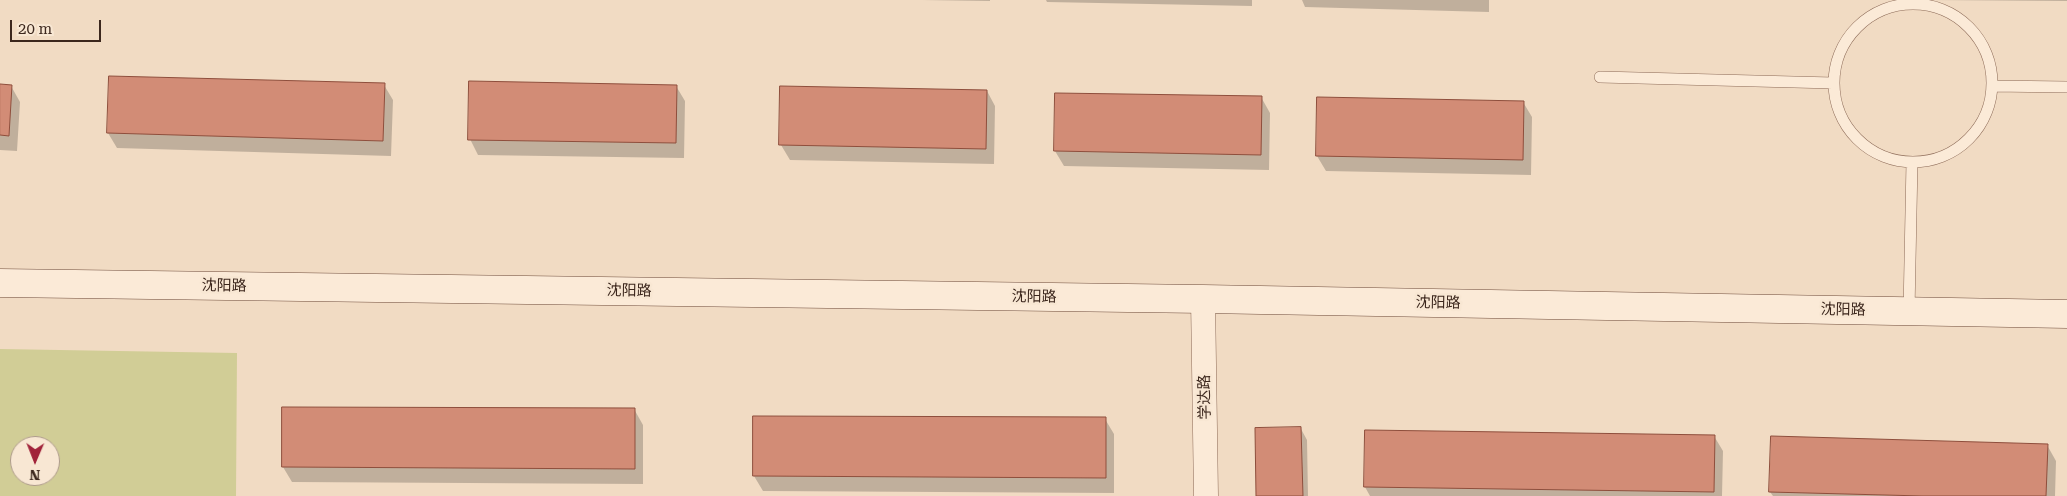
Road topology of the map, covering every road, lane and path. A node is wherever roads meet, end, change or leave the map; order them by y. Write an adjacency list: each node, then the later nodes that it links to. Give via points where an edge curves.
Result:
1 (1600, 77): 2 (lane)
2 (1833, 83): 3 (lane, via 1843,46 1862,22 1881,10 1903,4 1926,5 1948,12 1967,24 1981,42 1990,63); 5 (lane, via 1836,103 1856,138 1872,151)
3 (1992, 86): 4 (lane); 5 (lane, via 1987,110 1976,131 1958,148 1936,158)
4 (2067, 87)
5 (1912, 162): 8 (lane)
6 (0, 283): 7 (street, 沈阳路)
7 (1204, 299): 8 (street, 沈阳路); 10 (street, 学达路)
8 (1909, 311): 9 (street, 沈阳路)
9 (2067, 314)
10 (1206, 496)

